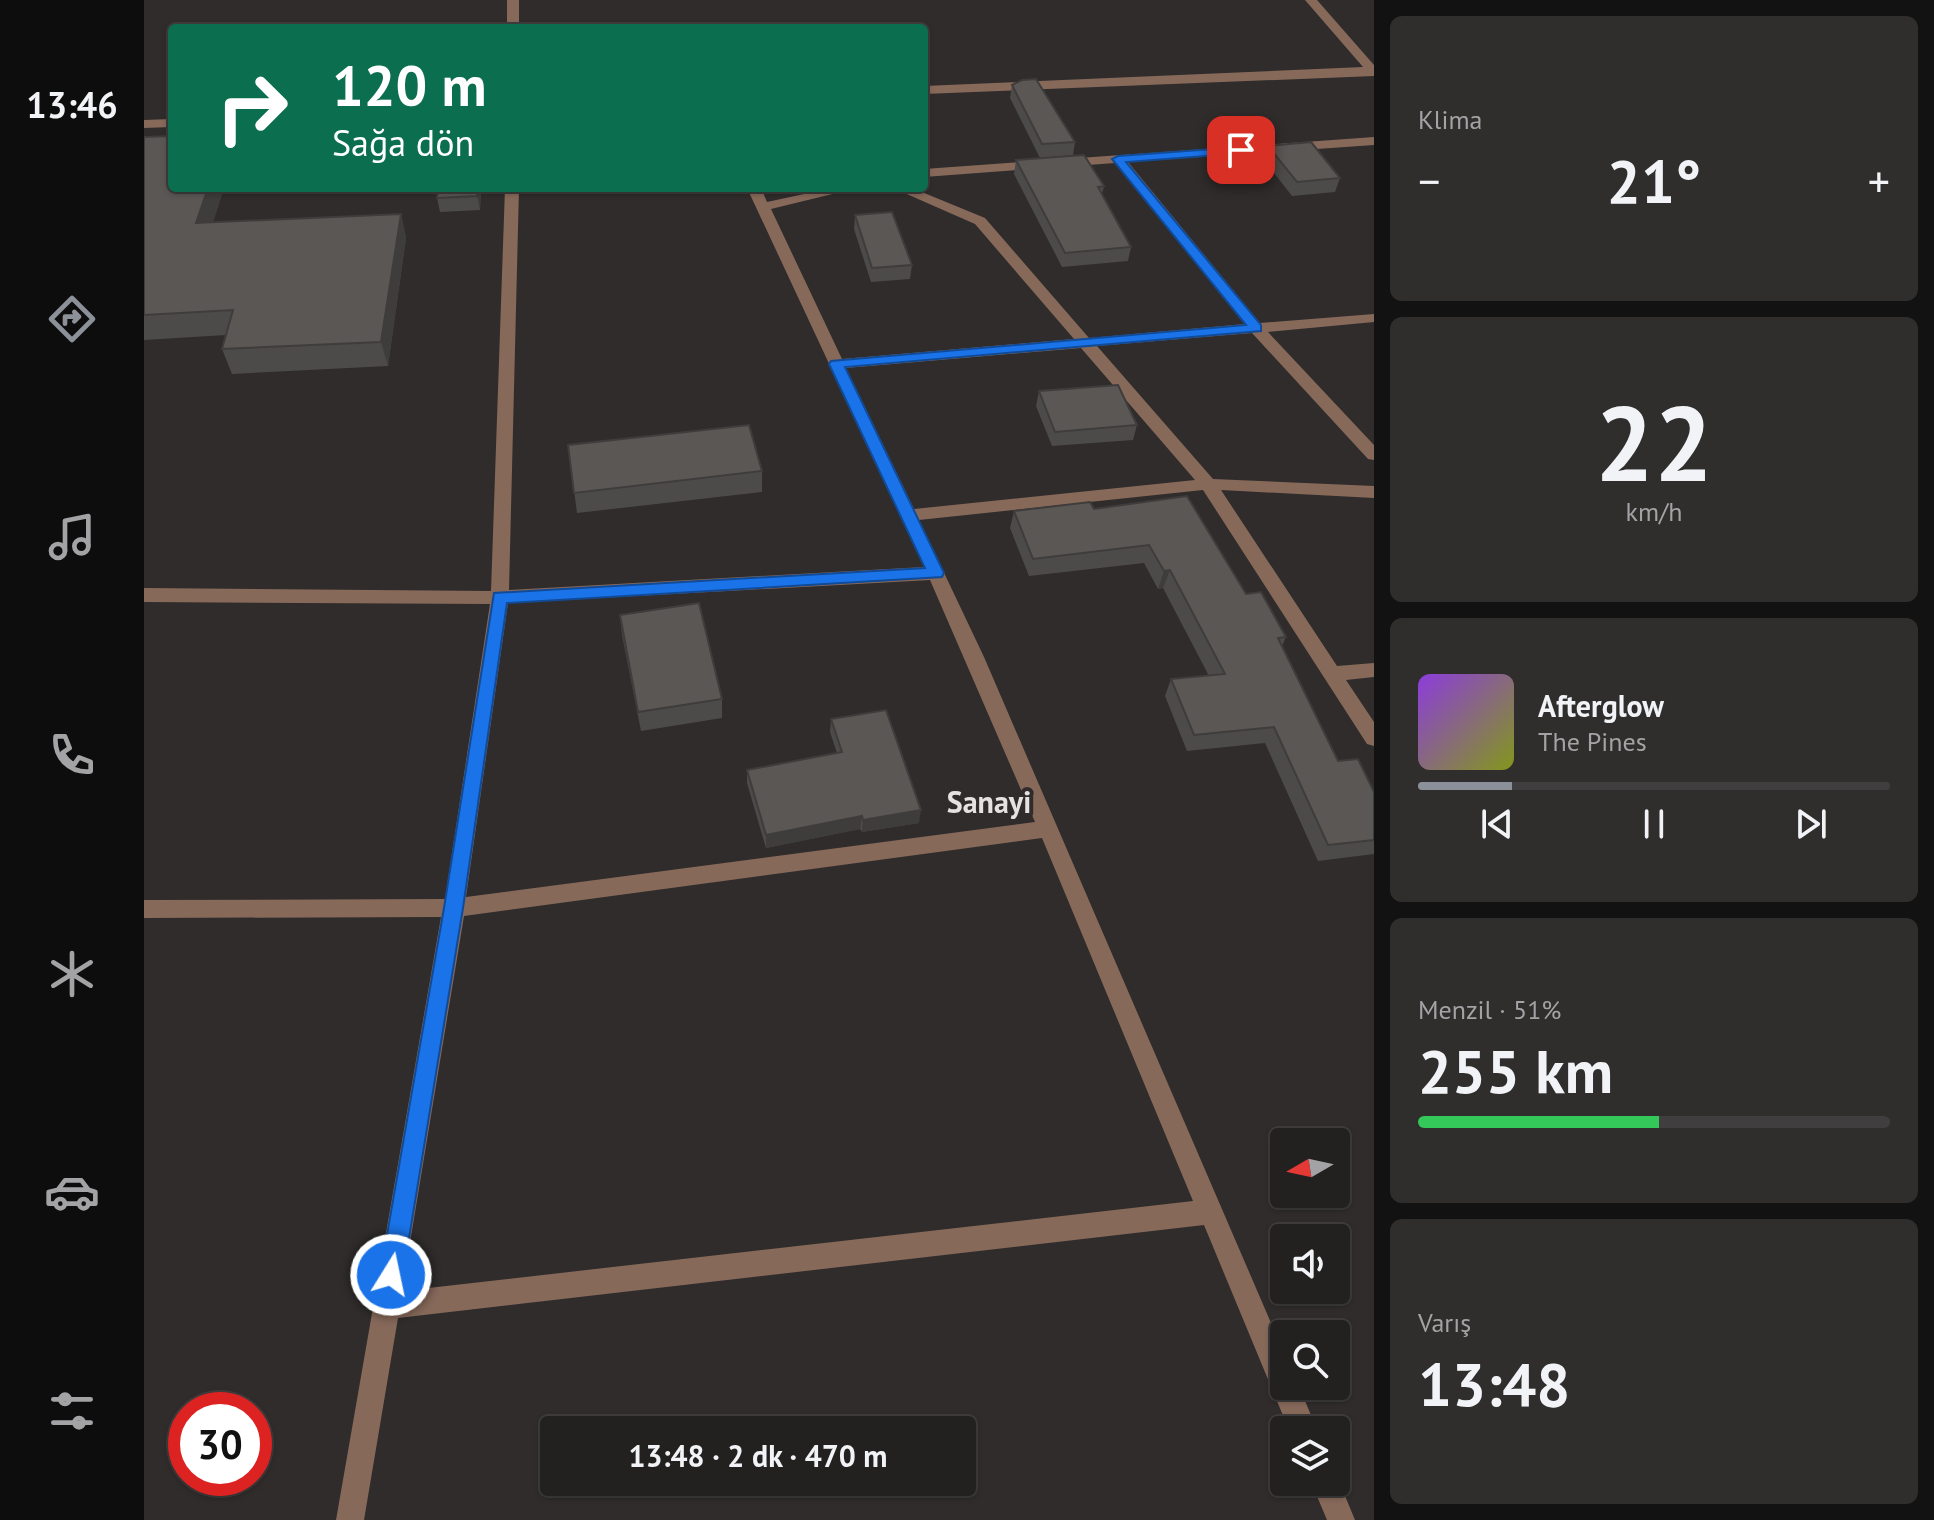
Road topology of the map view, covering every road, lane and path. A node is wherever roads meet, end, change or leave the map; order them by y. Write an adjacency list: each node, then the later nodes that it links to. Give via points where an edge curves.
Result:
1 (513, 0): 3 (street)
2 (1311, 0): 4 (street)
3 (513, 24)
4 (1373, 71): 5 (street)
5 (928, 90)
6 (168, 123): 7 (street)
7 (144, 124)
8 (1374, 141): 9 (street)
9 (1118, 159): 10 (street); 16 (street)
10 (928, 173)
11 (512, 192): 25 (street)
12 (813, 192): 14 (street)
13 (910, 192): 17 (street, via 980,221)
14 (758, 198): 18 (street)
15 (1374, 318): 16 (street)
16 (1256, 328): 17 (street); 19 (street)
17 (1082, 342): 18 (street); 20 (street)
18 (836, 364): 22 (street)
19 (1374, 455)
20 (1208, 484): 21 (street); 22 (street); 27 (street)
21 (1374, 492)
22 (908, 515): 23 (street)
23 (936, 573): 25 (street); 29 (street)
24 (144, 595): 25 (street)
25 (500, 597): 30 (street)
26 (1374, 670): 27 (street)
27 (1332, 674): 28 (street)
28 (1374, 738)
29 (1048, 829): 30 (street); 32 (street)
30 (454, 908): 31 (street); 33 (street)
31 (144, 909)
32 (1211, 1212): 33 (street); 34 (street)
33 (386, 1306): 36 (street)
34 (1270, 1352)
35 (1331, 1496): 37 (street)
36 (350, 1520)
37 (1341, 1520)

